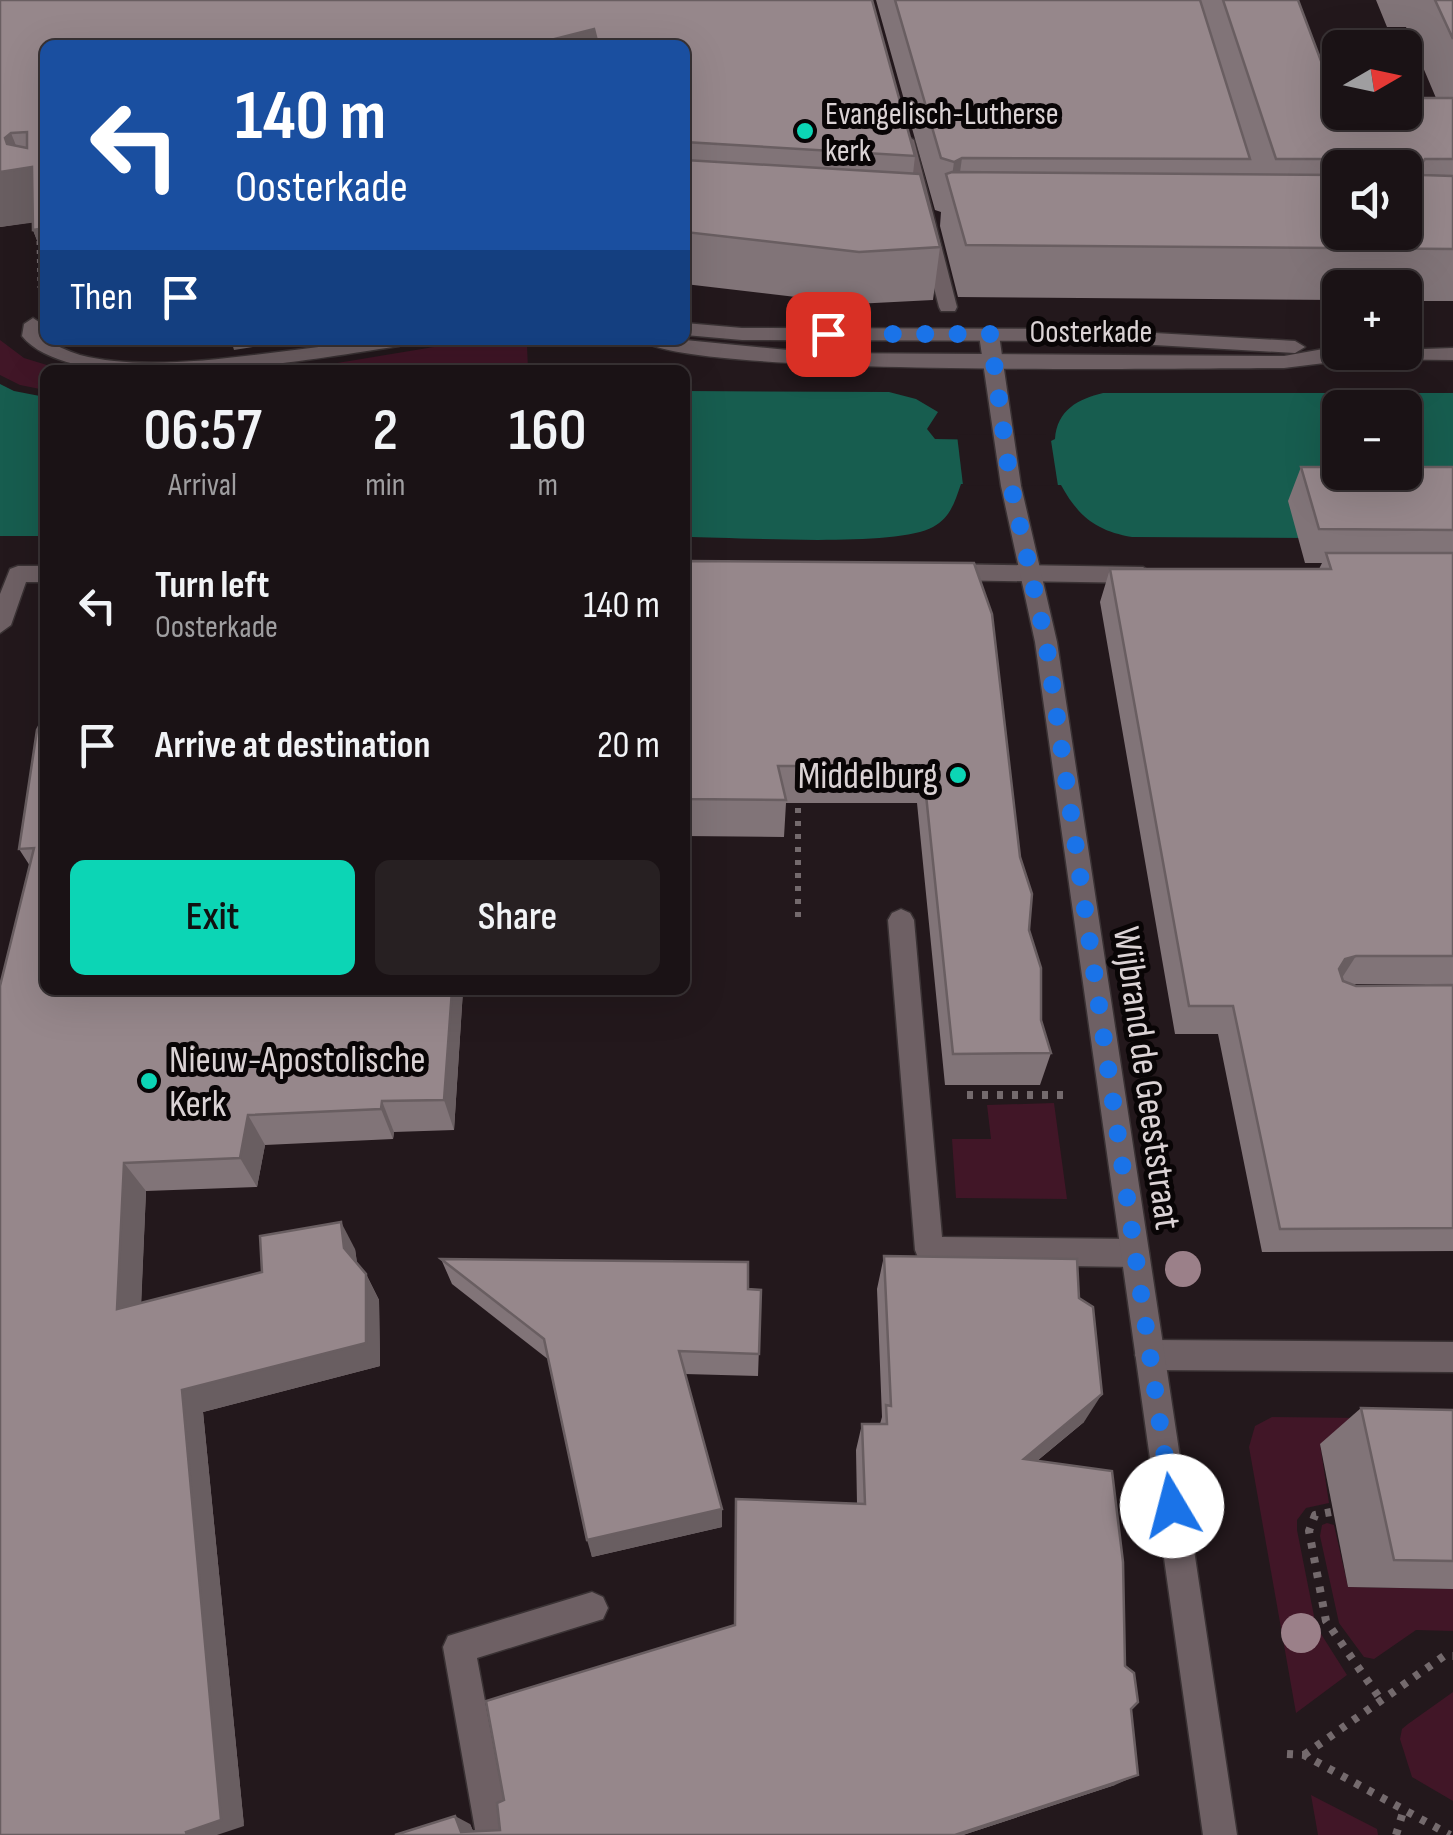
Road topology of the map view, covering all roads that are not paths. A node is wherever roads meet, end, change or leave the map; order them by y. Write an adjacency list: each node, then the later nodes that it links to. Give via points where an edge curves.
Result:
1 (902, 128): 2 (street)
2 (948, 306)
3 (36, 310): 6 (street, via 32,336)
4 (690, 329): 5 (street, Oosterkade)
5 (990, 334): 10 (street, Oosterkade); 14 (street, Wijbrand de Geeststraat)
6 (40, 342)
7 (43, 345): 8 (street, via 75,360 110,363 230,363)
8 (362, 345)
9 (687, 345): 14 (street, Oosterkade, via 763,356)
10 (1322, 350)
11 (1422, 354): 12 (street, Oosterkade)
12 (1453, 354)
13 (1322, 357): 14 (street, Oosterkade)
14 (993, 360): 16 (street, Wijbrand de Geeststraat)
15 (927, 572): 16 (street)
16 (1030, 573): 18 (street); 21 (street, Wijbrand de Geeststraat, via 1046,642)
17 (40, 574): 19 (street, via 18,574)
18 (1157, 575)
19 (0, 626)
20 (901, 920): 21 (street, via 929,1250)
21 (1135, 1253): 22 (street, Wijbrand de Geeststraat)
22 (1150, 1355): 23 (street); 26 (street, Wijbrand de Geeststraat)
23 (1453, 1357)
24 (592, 1608): 25 (street, via 459,1647)
25 (493, 1835)
26 (1220, 1835)

